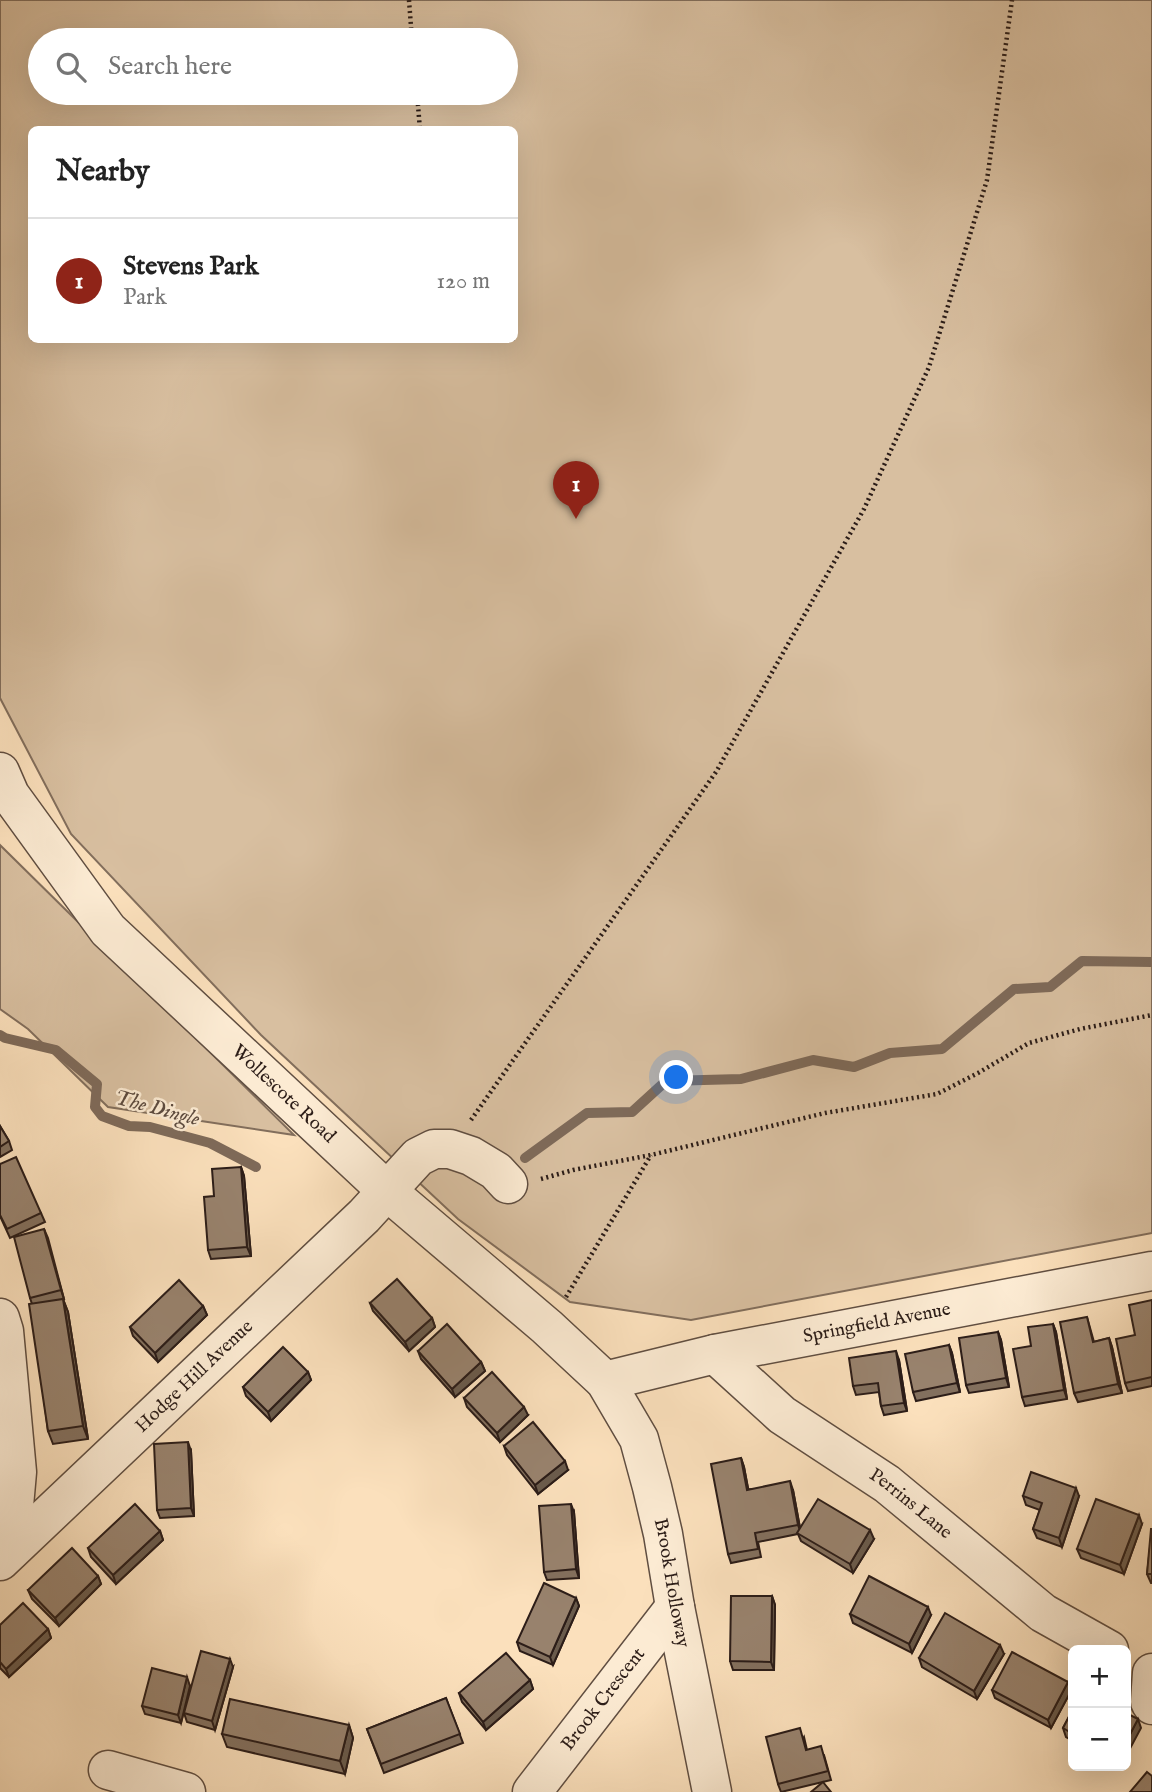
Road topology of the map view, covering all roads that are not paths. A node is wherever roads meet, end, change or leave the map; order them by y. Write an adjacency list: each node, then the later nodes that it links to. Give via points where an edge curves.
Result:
1 (0, 772): 3 (street, Wollescote Road, via 10,795 108,930)
2 (519, 1183): 3 (street, Hodge Hill Avenue, via 471,1156 434,1149 418,1157)
3 (387, 1191): 7 (street, Wollescote Road); 8 (street, Hodge Hill Avenue)
4 (1152, 1271): 6 (street, Springfield Avenue)
5 (0, 1318): 8 (street, via 17,1472)
6 (715, 1354): 7 (street, Springfield Avenue); 10 (street, Perrins Lane, via 782,1415 887,1484 1043,1613)
7 (605, 1381): 9 (street, Brook Holloway, via 639,1440 663,1534)
8 (5, 1556)
9 (675, 1606): 17 (street, Brook Crescent); 18 (street, Brook Holloway)
10 (1100, 1645)
11 (1131, 1661): 12 (street)
12 (1152, 1663)
13 (1152, 1673): 14 (street)
14 (1152, 1705)
15 (108, 1770): 16 (street, via 150,1765)
16 (186, 1792)
17 (531, 1792)
18 (712, 1792)

